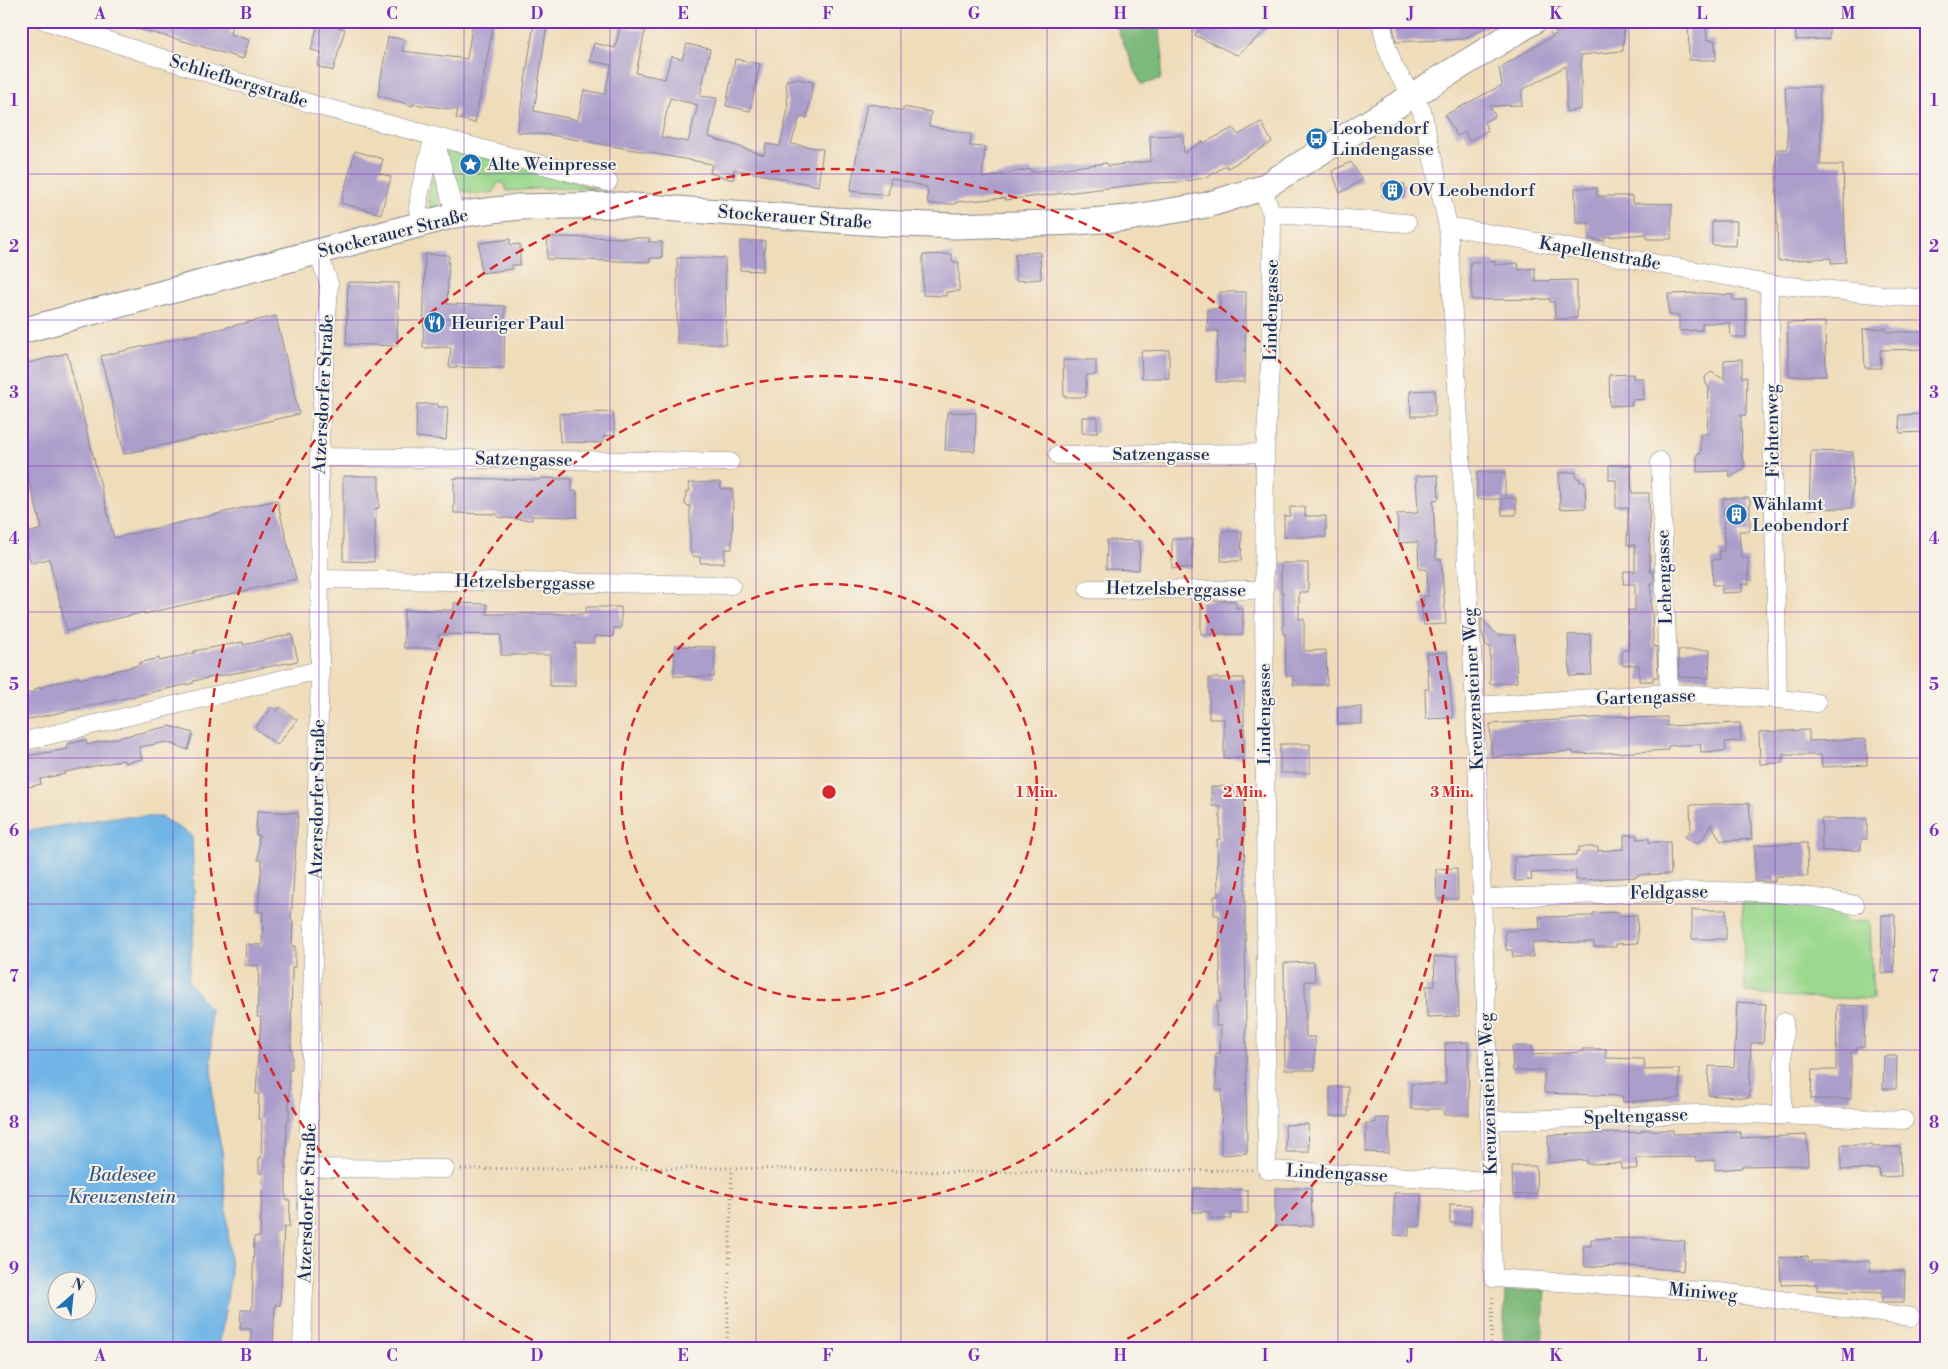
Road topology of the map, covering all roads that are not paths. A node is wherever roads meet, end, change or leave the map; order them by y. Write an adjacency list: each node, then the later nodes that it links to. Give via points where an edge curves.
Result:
1 (46, 21): 5 (street, Schliefbergstraße, via 319,106)
2 (1381, 21): 4 (street, Kreuzensteiner Weg, via 1394,66)
3 (1534, 21): 4 (street, Stockerauer Straße)
4 (1413, 96): 7 (street, Stockerauer Straße); 12 (street, Kreuzensteiner Weg, via 1422,111)
5 (434, 136): 6 (street, Schliefbergstraße); 9 (street); 11 (street, via 420,191 418,209)
6 (608, 182)
7 (1262, 188): 8 (street, Lindengasse); 9 (street, Stockerauer Straße, via 1207,205 1129,218 1018,225 887,223 619,205 518,207)
8 (1272, 214): 10 (street); 17 (street, Lindengasse, via 1271,350)
9 (455, 215): 11 (street, Stockerauer Straße)
10 (1407, 224)
11 (422, 225): 13 (street, Stockerauer Straße)
12 (1448, 226): 14 (street, Kapellenstraße); 30 (street, Kreuzensteiner Weg)
13 (318, 252): 16 (street, Stockerauer Straße); 19 (street, Atzersdorfer Straße, via 330,284)
14 (1769, 284): 15 (street, Kapellenstraße); 28 (street, Fichtenweg)
15 (1927, 299)
16 (21, 331)
17 (1265, 453): 18 (street, Satzengasse); 25 (street, Lindengasse)
18 (1058, 455)
19 (319, 457): 21 (street, Satzengasse); 22 (street, Atzersdorfer Straße)
20 (1660, 460): 27 (street, Lehengasse)
21 (730, 462)
22 (318, 579): 23 (street, Hetzelsberggasse); 26 (street, Atzersdorfer Straße)
23 (731, 585)
24 (1088, 588): 25 (street, Hetzelsberggasse)
25 (1264, 590): 40 (street, Lindengasse, via 1268,1170)
26 (320, 670): 31 (street); 38 (street, Atzersdorfer Straße)
27 (1669, 694): 28 (street, Gartengasse); 30 (street, Gartengasse)
28 (1778, 699): 29 (street, Gartengasse)
29 (1817, 703)
30 (1475, 706): 32 (street, Kreuzensteiner Weg)
31 (21, 742)
32 (1481, 898): 33 (street, Feldgasse, via 1752,890); 37 (street, Kreuzensteiner Weg)
33 (1855, 905)
34 (1784, 1022): 35 (street)
35 (1782, 1116): 36 (street, Speltengasse); 37 (street, Speltengasse, via 1716,1113)
36 (1904, 1120)
37 (1490, 1121): 40 (street, Kreuzensteiner Weg)
38 (308, 1168): 39 (street); 43 (street, Atzersdorfer Straße)
39 (445, 1169)
40 (1490, 1181): 41 (street, Kreuzensteiner Weg)
41 (1493, 1278): 42 (street, Miniweg, via 1720,1292)
42 (1911, 1317)
43 (302, 1348)

